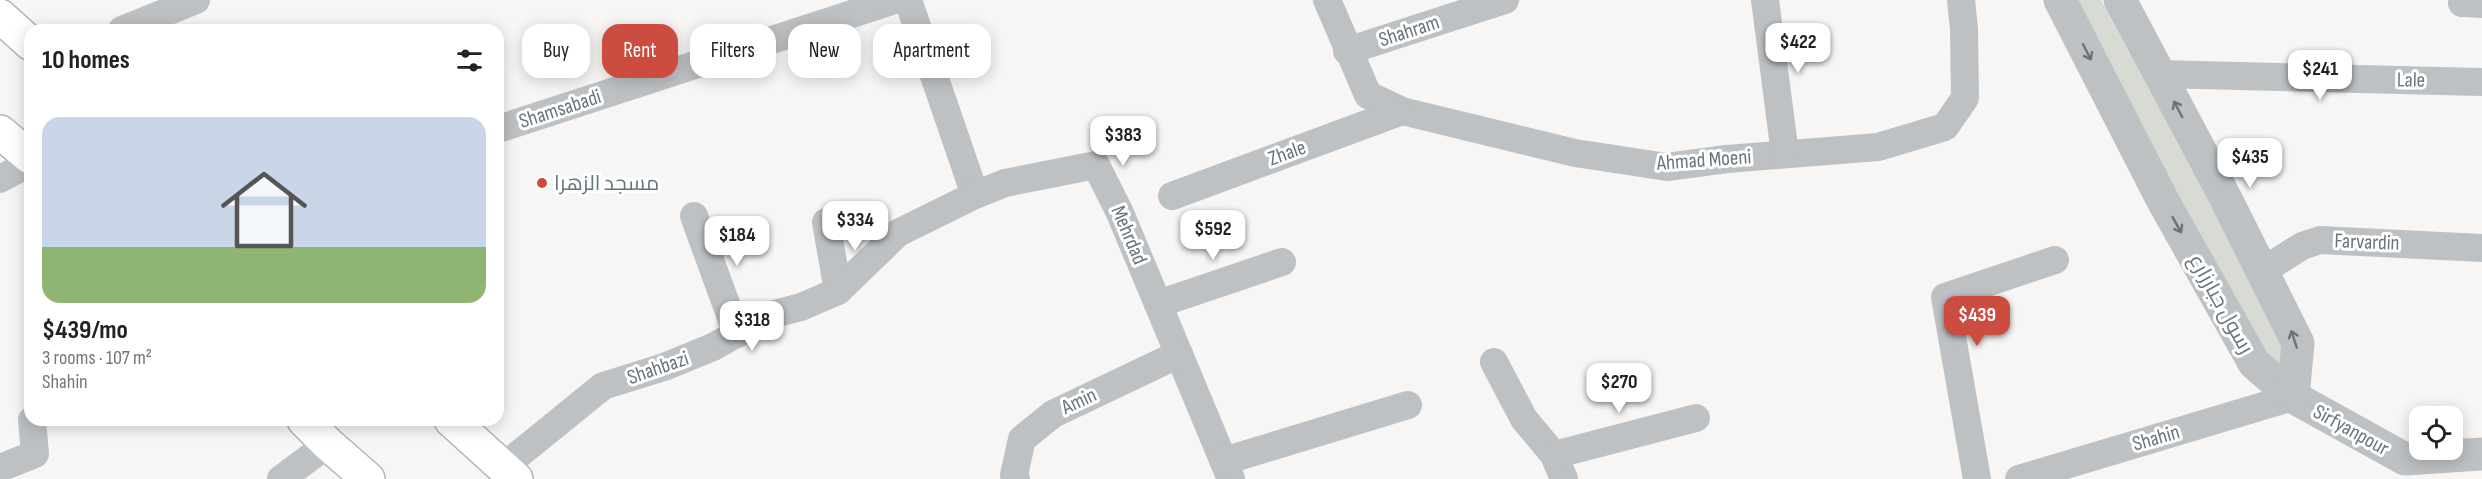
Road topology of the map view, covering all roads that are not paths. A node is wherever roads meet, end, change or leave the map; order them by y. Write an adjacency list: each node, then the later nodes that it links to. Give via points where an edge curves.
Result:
1 (196, 0): 11 (street)
2 (895, 0): 17 (street, Shamsabadi)
3 (908, 0): 23 (street)
4 (1327, 0): 13 (street, Ahmad Moeni)
5 (1505, 0): 13 (street, Shahram)
6 (1765, 0): 20 (street)
7 (1961, 0): 20 (street, Ahmad Moeni, via 1965,98 1945,127 1878,147)
8 (2060, 0): 36 (street, رسول جبارزارع, one-way to 36, via 2163,201 2254,363)
9 (2120, 0): 14 (street)
10 (0, 16): 12 (main road)
11 (132, 18)
12 (24, 38)
13 (1347, 51): 16 (street, Ahmad Moeni, via 1368,95)
14 (2159, 74): 15 (street, Lale); 30 (street, one-way to 14)
15 (2482, 82)
16 (1402, 111): 20 (street, Ahmad Moeni, via 1575,153 1667,167); 24 (street, Zhale)
17 (504, 127)
18 (0, 132): 19 (main road)
19 (24, 152)
20 (1785, 154)
21 (24, 166): 22 (street)
22 (0, 179)
23 (975, 195): 31 (street, Shahbazi, via 898,233); 32 (street, Mehrdad, via 1005,183 1096,165)
24 (1173, 196)
25 (694, 216): 33 (street)
26 (826, 222): 31 (street)
27 (2482, 248): 30 (street, Farvardin, via 2320,240 2302,246)
28 (2055, 260): 51 (street, via 1945,297)
29 (1282, 262): 32 (street)
30 (2261, 272): 36 (street, one-way to 30, via 2298,343)
31 (838, 291): 33 (street, Shahbazi, via 770,315)
32 (1158, 304): 34 (street, Mehrdad)
33 (737, 334): 47 (street, Shahbazi, via 664,367 603,386)
34 (1179, 354): 45 (street, Mehrdad); 50 (street, Amin, via 1053,414 1022,439)
35 (1494, 362): 46 (street)
36 (2293, 397): 43 (street, Sirfyanpour, via 2404,459); 52 (street, Shahin)
37 (1408, 405): 45 (street)
38 (1696, 418): 46 (street)
39 (33, 426): 44 (street, via 35,454)
40 (310, 426): 42 (main road)
41 (458, 426): 47 (main road)
42 (328, 444): 48 (street); 49 (main road)
43 (2482, 454)
44 (0, 468)
45 (1228, 470)
46 (1558, 472)
47 (510, 473)
48 (281, 479)
49 (368, 479)
50 (1016, 479)
51 (1977, 479)
52 (2019, 479)

